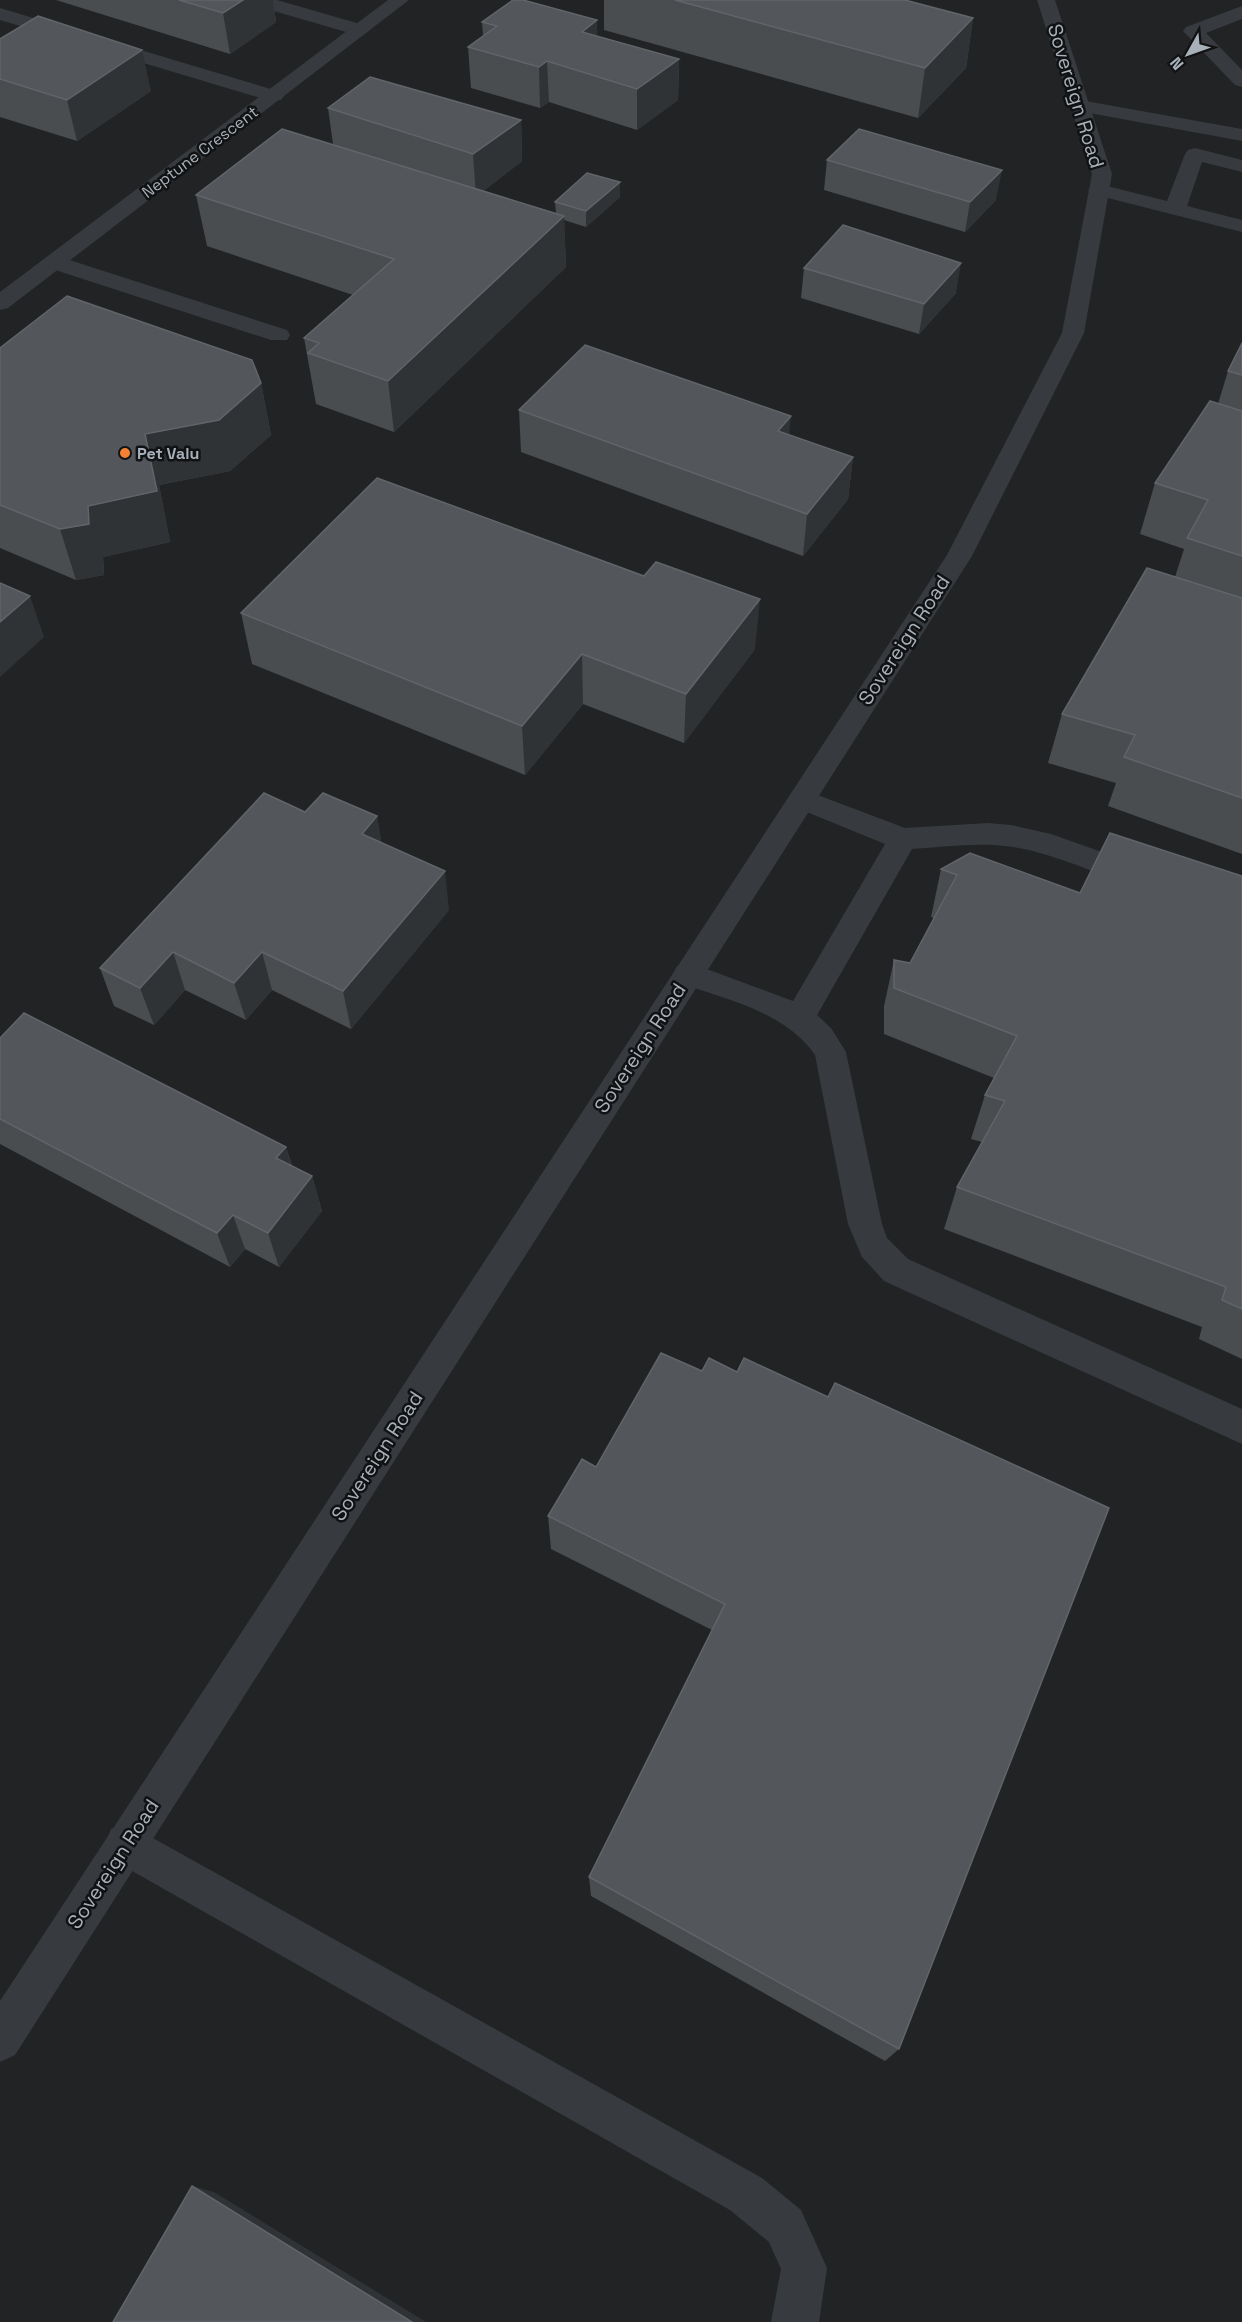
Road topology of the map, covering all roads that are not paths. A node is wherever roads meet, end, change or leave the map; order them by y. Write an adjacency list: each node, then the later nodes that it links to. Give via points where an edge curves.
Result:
1 (258, 0): 6 (street)
2 (400, 0): 6 (street, Neptune Crescent)
3 (1046, 0): 9 (street, Sovereign Road)
4 (1242, 12): 8 (street, via 1193,31)
5 (0, 14): 7 (street)
6 (360, 30): 7 (street, Neptune Crescent)
7 (274, 96): 15 (street, Neptune Crescent)
8 (1233, 102): 9 (street); 10 (street)
9 (1080, 106): 12 (street, Sovereign Road, via 1102,174)
10 (1242, 135)
11 (1242, 166): 13 (street, via 1195,154)
12 (1099, 190): 13 (street); 18 (street, Sovereign Road, via 1073,333 959,556)
13 (1175, 209): 14 (street)
14 (1242, 226)
15 (54, 262): 16 (street, Neptune Crescent); 17 (street)
16 (0, 303)
17 (279, 335)
18 (802, 799): 19 (street); 21 (street, Sovereign Road)
19 (903, 839): 20 (street, via 1011,836 1041,842); 22 (street)
20 (1164, 885)
21 (688, 974): 22 (street); 24 (street, Sovereign Road)
22 (799, 1018): 23 (street, via 824,1040 830,1052 865,1224 874,1247 896,1270)
23 (1242, 1427)
24 (126, 1845): 25 (street, Sovereign Road); 26 (street, via 746,2194 785,2226 804,2268)
25 (0, 2040)
26 (795, 2322)

